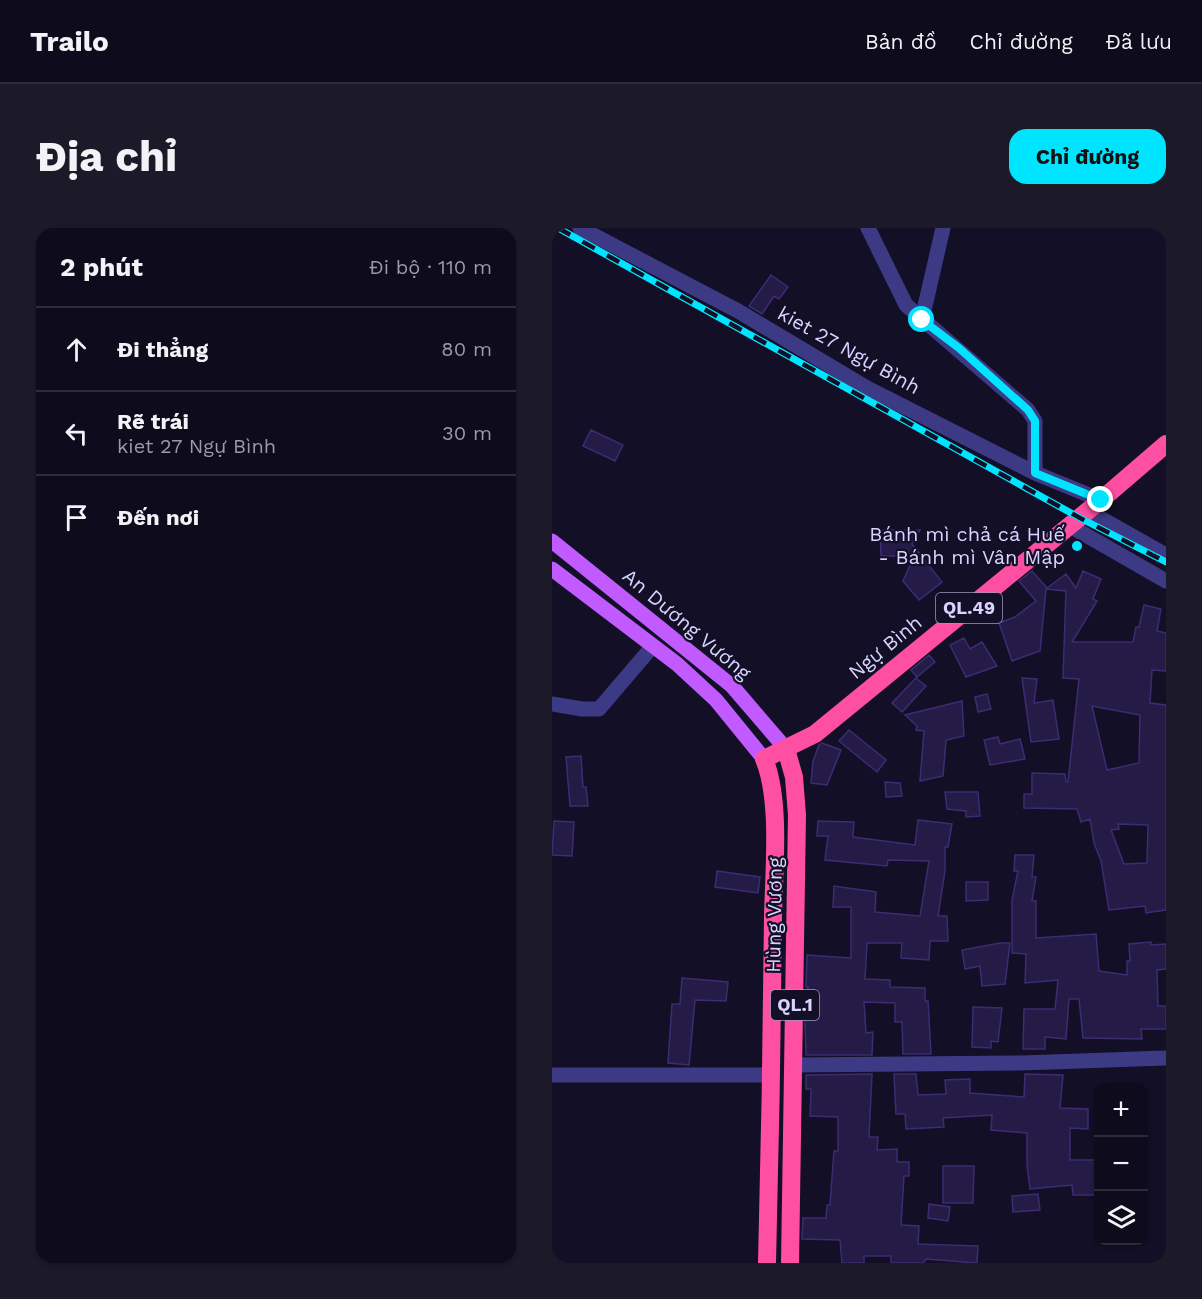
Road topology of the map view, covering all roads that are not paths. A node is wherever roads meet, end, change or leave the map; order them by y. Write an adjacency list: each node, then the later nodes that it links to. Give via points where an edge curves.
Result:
1 (580, 228): 6 (street, kiet 27 Ngự Bình, via 738,312 867,388)
2 (868, 228): 4 (street, via 906,305)
3 (944, 228): 4 (street)
4 (922, 320): 6 (street, via 1028,410 1035,421)
5 (1166, 444): 7 (highway, Ngự Bình / QL.49)
6 (1035, 473): 7 (street, kiet 27 Ngự Bình)
7 (1095, 506): 8 (highway, Ngự Bình / QL.49); 10 (street, kiet 27 Ngự Bình)
8 (1070, 526): 12 (street); 15 (highway, Ngự Bình / QL.49, via 815,734)
9 (552, 541): 15 (main road, An Dương Vương / QL.1, via 732,686)
10 (1166, 555)
11 (552, 569): 13 (main road, An Dương Vương / QL.1)
12 (1166, 581)
13 (652, 646): 14 (street, via 599,709); 16 (main road, An Dương Vương / QL.1, via 716,700)
14 (552, 704)
15 (786, 749): 16 (highway, Ngự Bình / QL.49); 18 (highway, Hùng Vương / QL.1, via 794,777 797,815)
16 (764, 759): 20 (highway, Hùng Vương / QL.1, via 770,774 774,823)
17 (1166, 1058): 18 (street)
18 (794, 1065): 22 (highway, Hùng Vương / QL.1)
19 (552, 1075): 20 (street)
20 (772, 1075): 21 (highway, Hùng Vương / QL.1)
21 (767, 1263)
22 (790, 1263)

